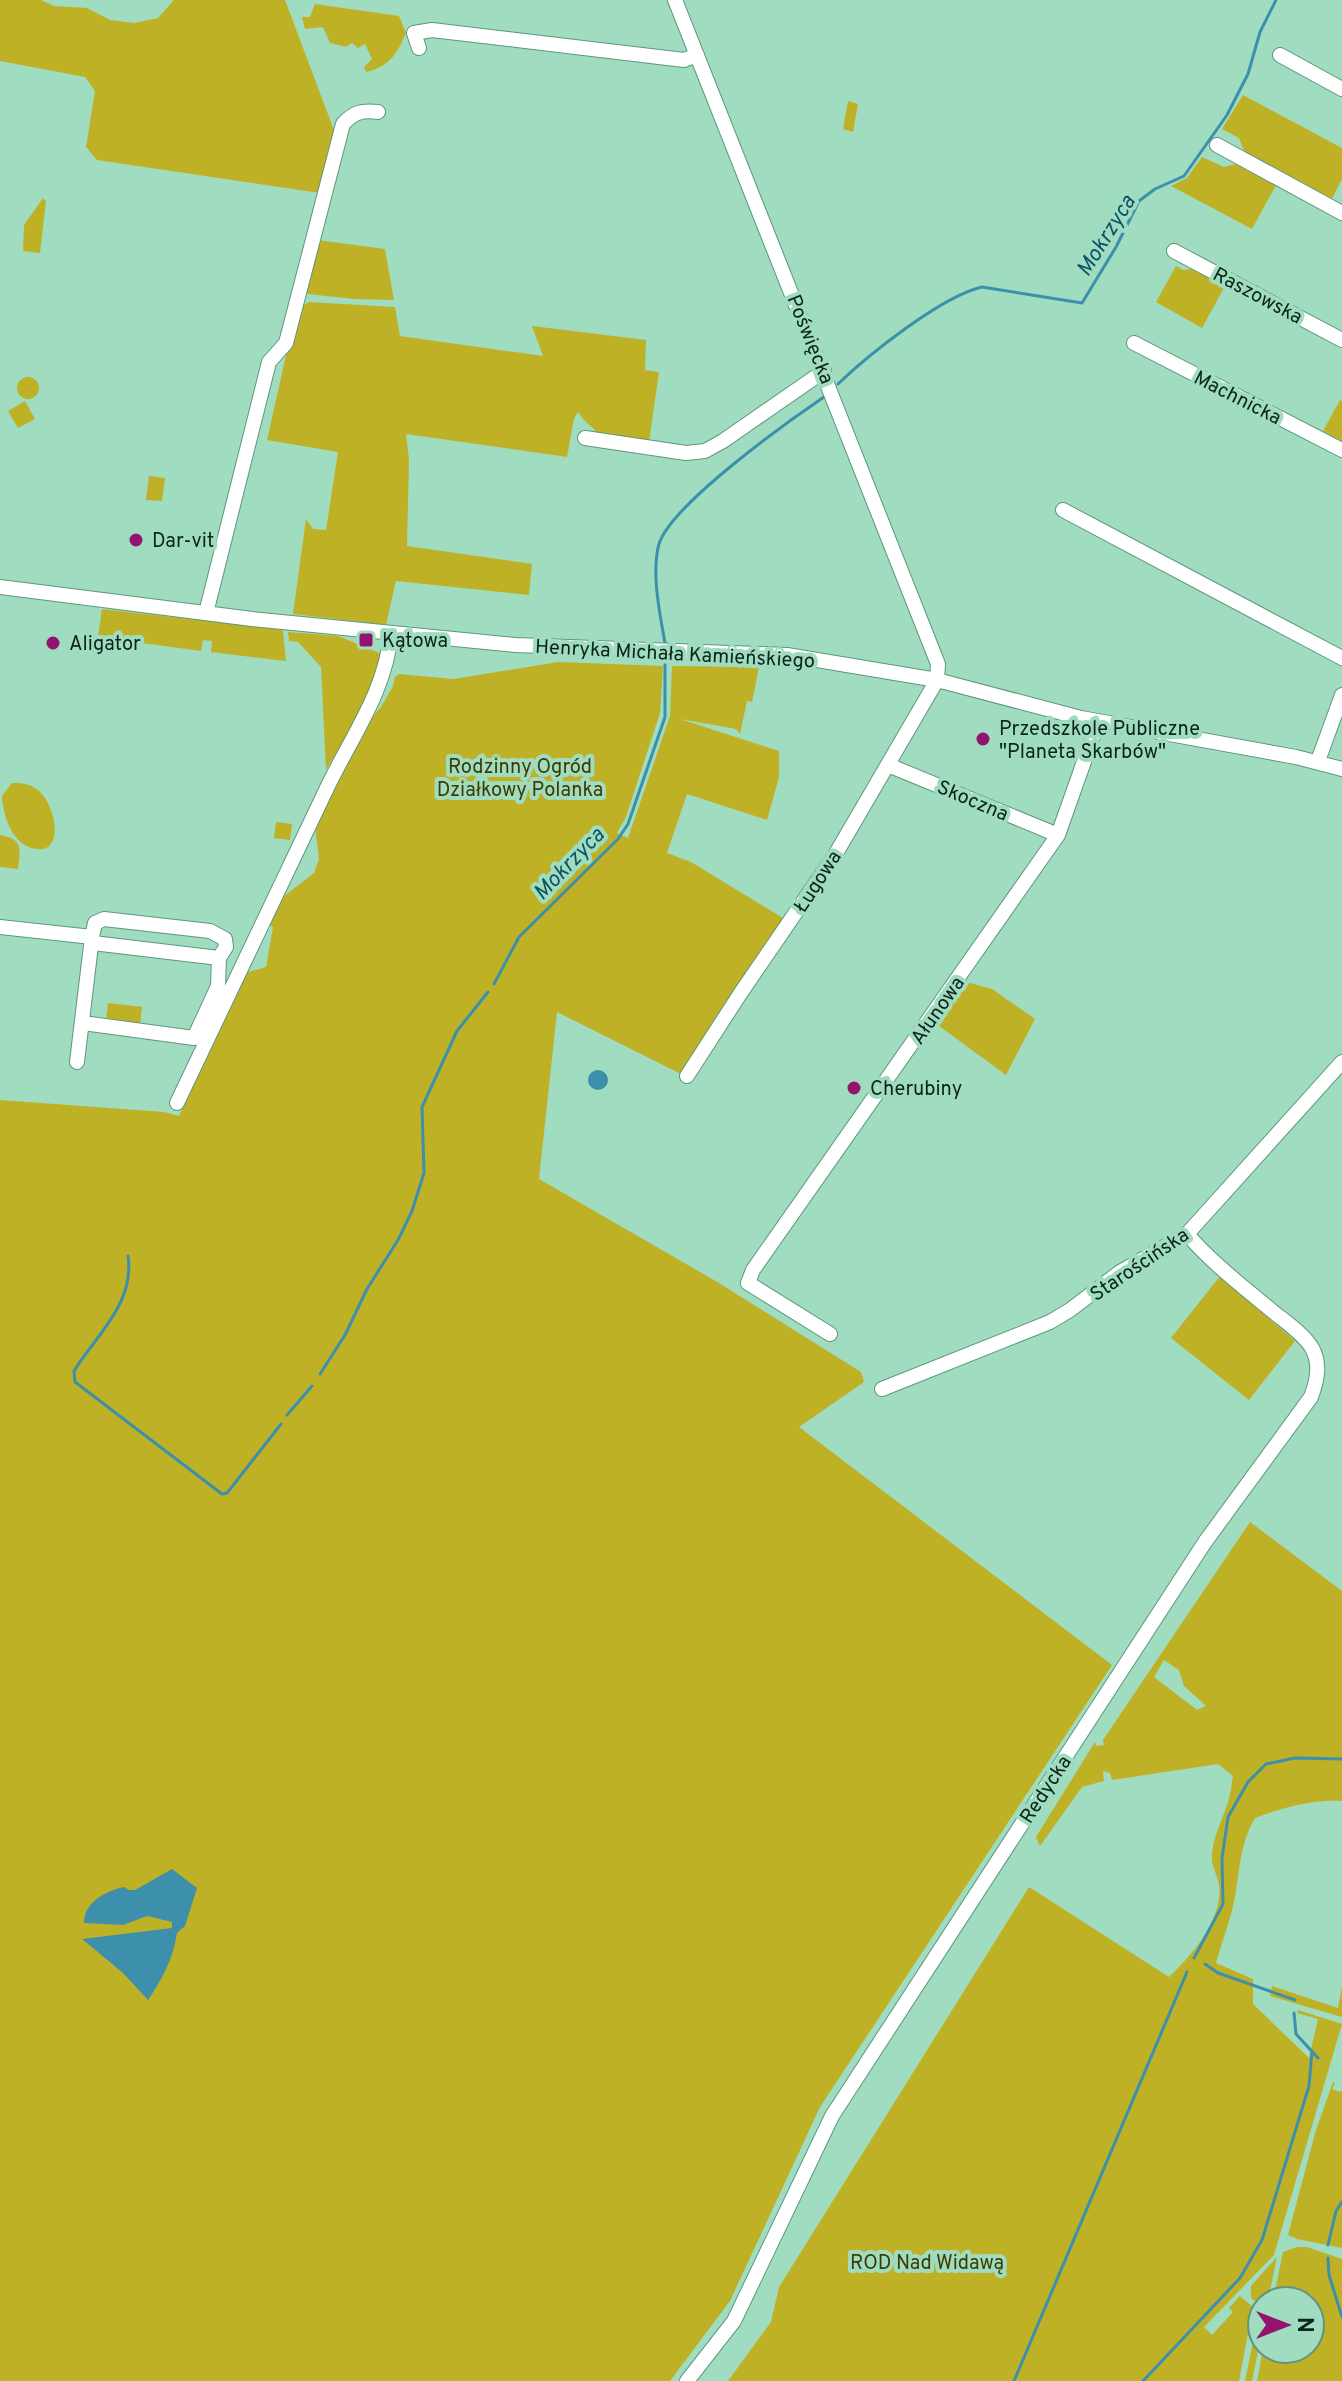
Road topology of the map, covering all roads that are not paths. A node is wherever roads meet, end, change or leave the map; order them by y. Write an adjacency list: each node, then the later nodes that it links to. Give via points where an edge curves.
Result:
1 (675, 0): 3 (street, Poświęcka)
2 (419, 48): 3 (street, via 414,33 432,30 684,60)
3 (697, 55): 12 (street, Poświęcka)
4 (1280, 55): 5 (street)
5 (1342, 89)
6 (378, 112): 17 (street, via 352,114 343,124 286,343 269,362)
7 (1217, 145): 8 (street)
8 (1342, 213)
9 (1174, 251): 10 (street, Raszowska)
10 (1342, 340)
11 (1134, 343): 14 (street, Machnicka)
12 (824, 371): 13 (street, via 723,441 696,453); 20 (street, Poświęcka, via 935,653)
13 (585, 438)
14 (1342, 450)
15 (1063, 510): 19 (street)
16 (0, 587): 17 (street, Henryka Michała Kamieńskiego)
17 (206, 613): 18 (street, Henryka Michała Kamieńskiego)
18 (391, 634): 20 (street, Henryka Michała Kamieńskiego, via 564,648 787,655); 34 (street, via 379,688)
19 (1342, 658)
20 (937, 680): 22 (street, Henryka Michała Kamieńskiego); 24 (street, Ługowa)
21 (1342, 695): 23 (street)
22 (1098, 722): 23 (street, Henryka Michała Kamieńskiego); 26 (street, Ałunowa)
23 (1318, 761): 25 (street, Henryka Michała Kamieńskiego)
24 (888, 765): 26 (street, Skoczna); 33 (street, Ługowa, via 835,855)
25 (1342, 769)
26 (1058, 835): 36 (street, Ałunowa, via 753,1270 748,1283)
27 (0, 927): 28 (street)
28 (92, 940): 29 (street); 29 (street, via 95,923 104,919 210,931 225,939); 30 (street)
29 (219, 958): 30 (street, via 218,986 194,1038)
30 (83, 1023): 31 (street)
31 (77, 1062)
32 (1342, 1062): 35 (street, Starościńska)
33 (687, 1076)
34 (177, 1103)
35 (1187, 1234): 37 (street, Starościńska, via 1120,1272 1050,1322); 38 (street, Redycka, via 1312,1349 1318,1380 1311,1397 1205,1542 832,2116 734,2321)
36 (830, 1334)
37 (882, 1389)
38 (687, 2381)

